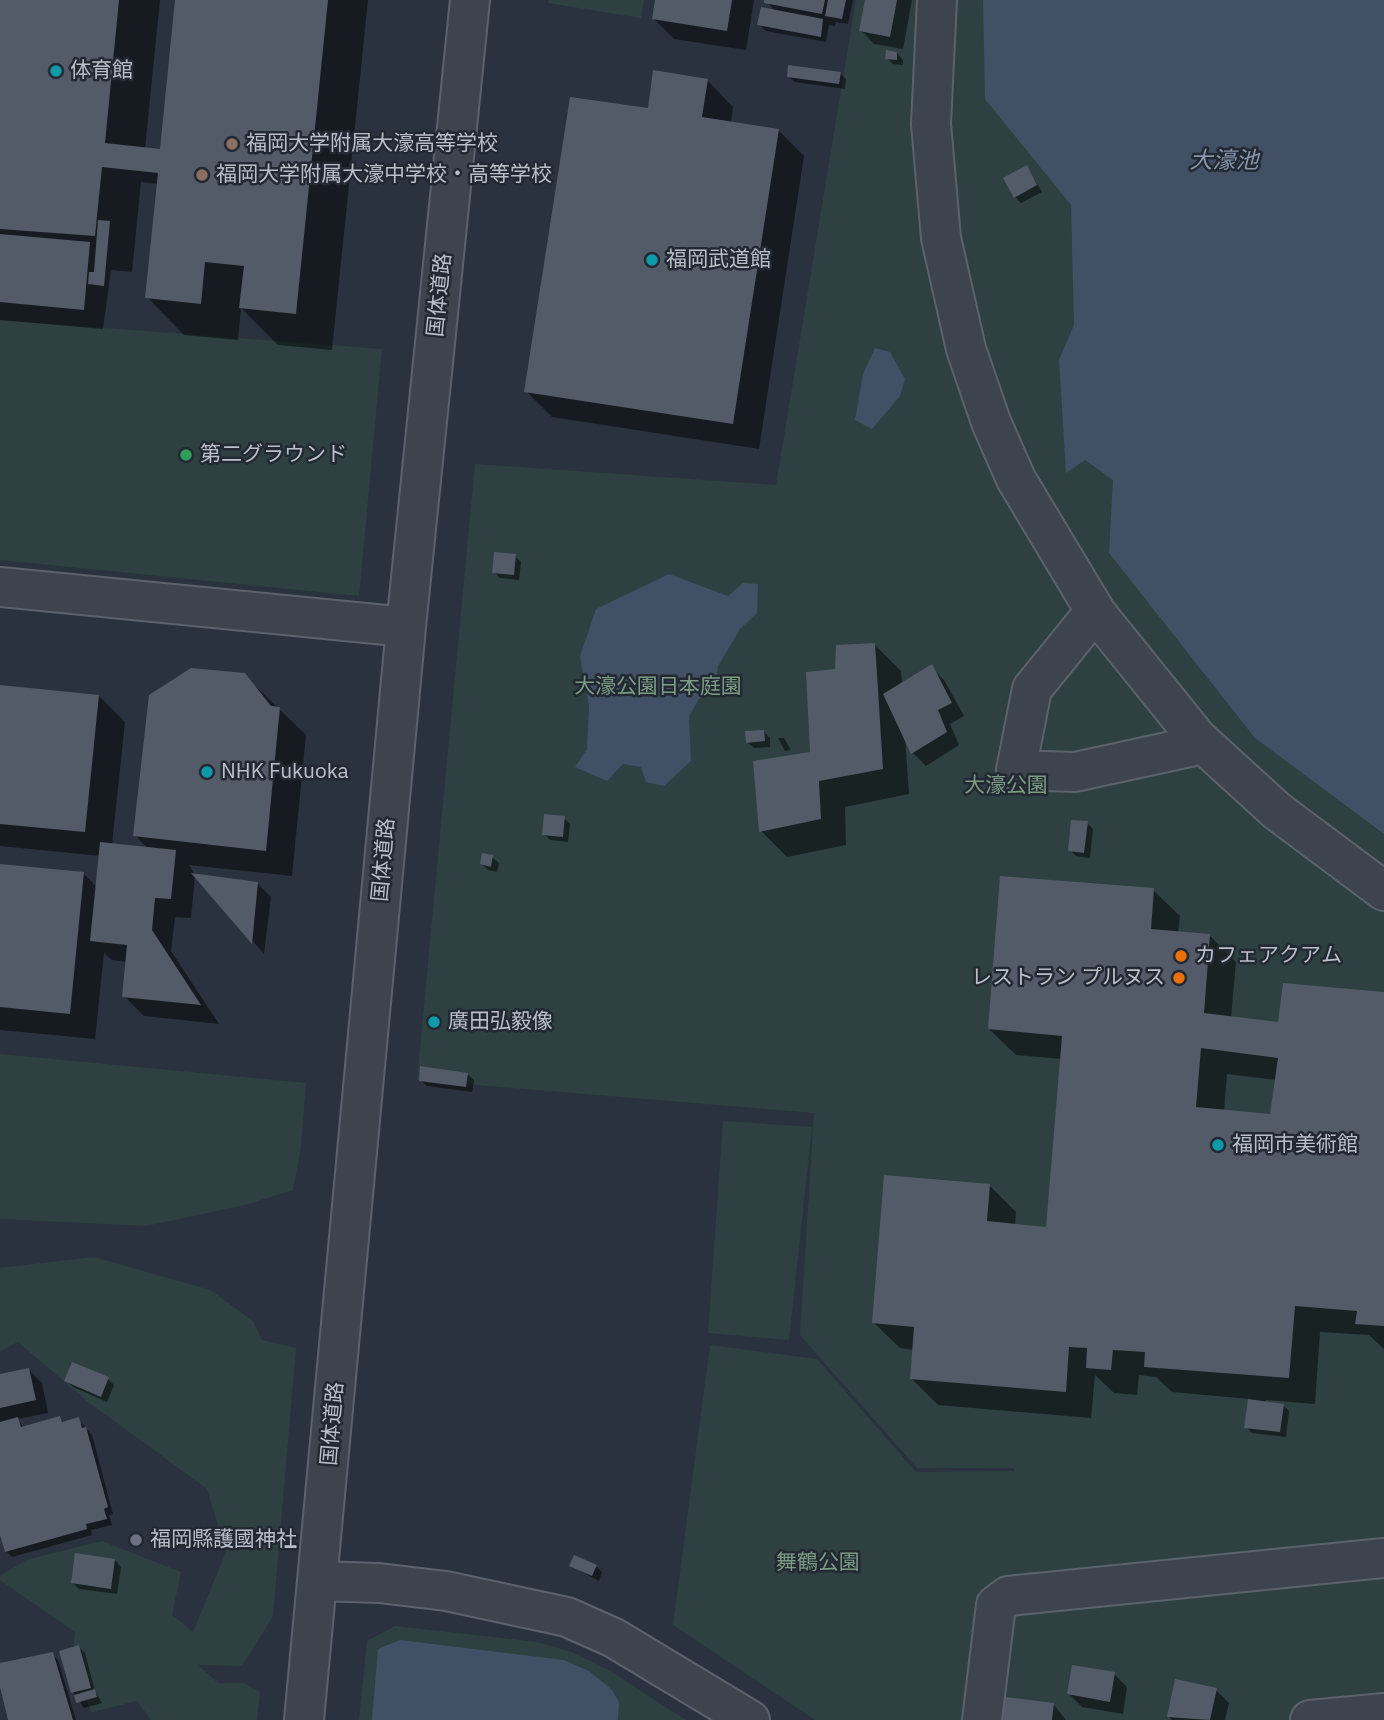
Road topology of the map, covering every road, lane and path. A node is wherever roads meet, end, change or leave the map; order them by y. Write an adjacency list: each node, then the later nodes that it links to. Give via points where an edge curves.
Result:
1 (470, 0): 5 (street, 国体道路)
2 (936, 0): 7 (street, via 931,124 941,238 966,349 1016,479 1097,614 1197,738 1277,811)
3 (0, 587): 5 (street)
4 (1088, 620): 6 (street, via 1032,689 1016,770 1075,772)
5 (406, 627): 9 (street, 国体道路)
6 (1190, 747)
7 (1384, 891)
8 (1384, 1558): 13 (street, via 1008,1596 996,1605)
9 (318, 1581): 11 (street, 国体道路); 12 (street, via 446,1591 567,1617 614,1638)
10 (1384, 1713): 14 (street)
11 (304, 1720)
12 (750, 1720)
13 (982, 1720)
14 (1310, 1720)

